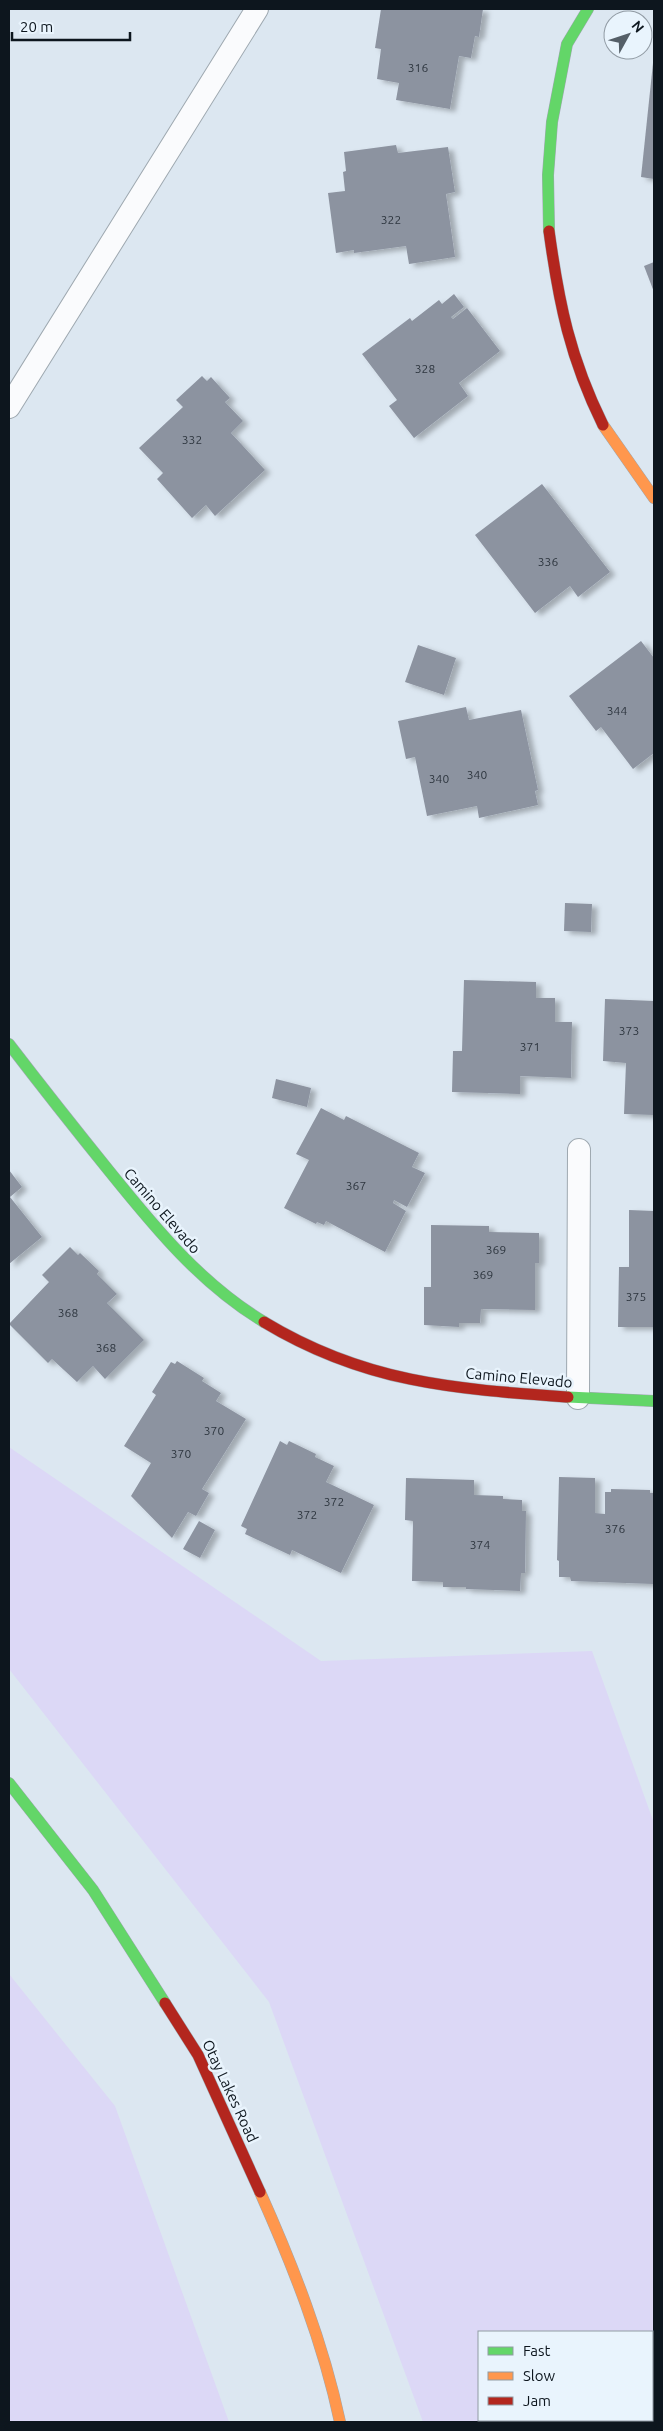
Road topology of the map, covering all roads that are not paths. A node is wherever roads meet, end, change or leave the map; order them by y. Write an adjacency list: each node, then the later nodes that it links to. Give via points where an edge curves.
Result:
1 (257, 9): 3 (lane)
2 (588, 9): 4 (street, via 567,44 552,122 548,175 549,229 556,282 567,335 584,386 605,430)
3 (9, 407)
4 (654, 498)
5 (9, 1044): 7 (street, Camino Elevado, via 153,1228 221,1293 259,1319 308,1346 387,1375 457,1388)
6 (579, 1150): 7 (lane)
7 (578, 1398): 8 (street, Camino Elevado)
8 (654, 1401)
9 (9, 1783): 10 (street, Otay Lakes Road, via 93,1890 198,2055 292,2263 332,2384)
10 (340, 2422)

